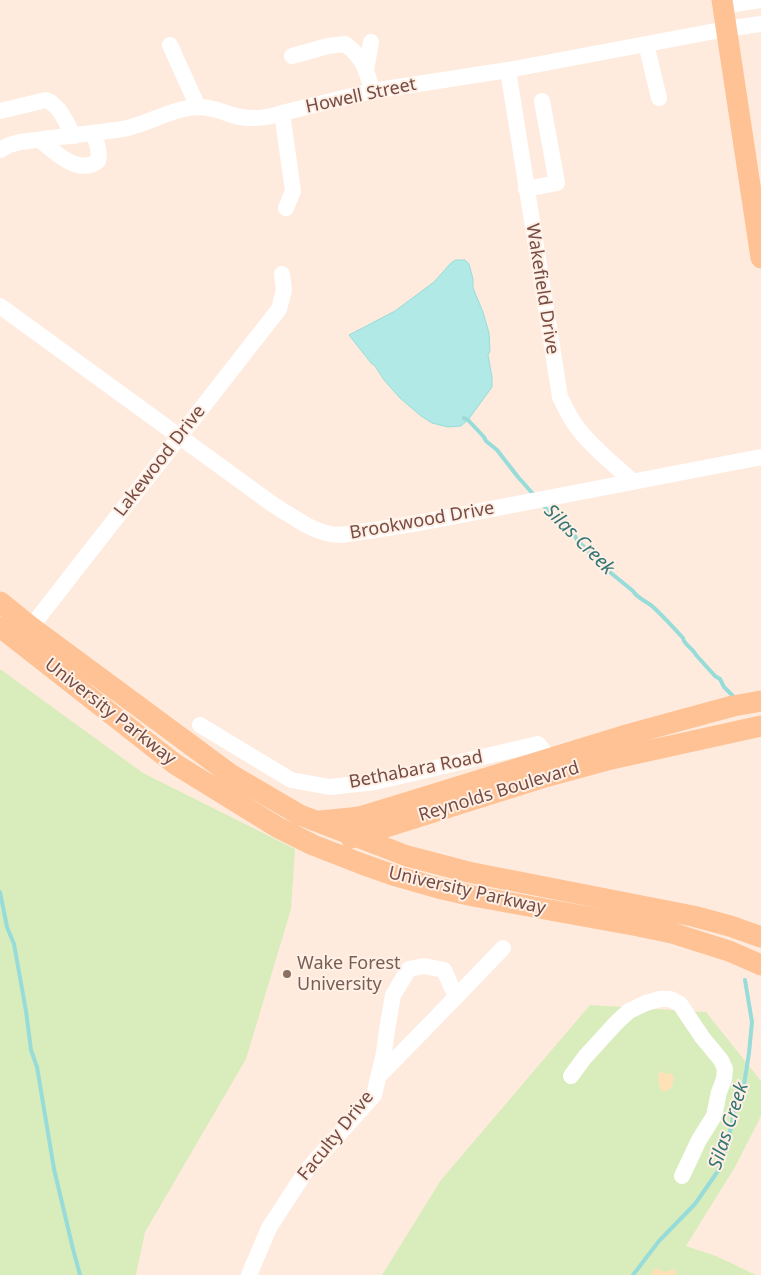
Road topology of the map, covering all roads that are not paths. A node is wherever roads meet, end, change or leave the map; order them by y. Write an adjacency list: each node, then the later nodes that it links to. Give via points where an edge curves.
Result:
1 (760, 0): 2 (street)
2 (722, 3): 4 (main road)
3 (761, 24): 4 (street, Howell Street)
4 (726, 29): 6 (street, Howell Street); 23 (main road)
5 (371, 42): 9 (street)
6 (646, 44): 10 (street, Howell Street); 12 (street)
7 (170, 45): 14 (street)
8 (292, 56): 9 (street, via 345,44 355,52)
9 (366, 70): 11 (street)
10 (508, 70): 11 (street, Howell Street); 21 (street, Wakefield Drive)
11 (372, 91): 16 (street, Howell Street)
12 (658, 98)
13 (542, 101): 21 (street, via 557,183)
14 (198, 107): 16 (street, Howell Street, via 245,118); 17 (street, Howell Street, via 132,127)
15 (0, 111): 18 (street, via 46,100 56,106)
16 (282, 113): 22 (street, via 293,191)
17 (92, 133): 18 (street, Howell Street); 19 (street, via 98,146 98,161 86,167 72,163)
18 (74, 136): 19 (street, Howell Street)
19 (40, 140): 20 (street, Howell Street)
20 (0, 148)
21 (526, 189): 28 (street, Wakefield Drive, via 560,397 579,430)
22 (286, 208)
23 (761, 258)
24 (282, 274): 26 (street, Lakewood Drive, via 284,290 279,309)
25 (0, 306): 26 (street, Brookwood Drive)
26 (179, 436): 28 (street, Brookwood Drive, via 275,506 328,534 420,523); 31 (street, Lakewood Drive)
27 (761, 456): 28 (street, Brookwood Drive)
28 (633, 482)
29 (0, 602): 31 (main road, University Parkway)
30 (0, 627): 31 (main road, University Parkway)
31 (25, 634): 36 (main road, University Parkway, via 175,764); 37 (main road, University Parkway, via 230,774)
32 (761, 701): 35 (main road, Reynolds Boulevard)
33 (200, 725): 35 (street, Bethabara Road, via 291,780 330,787 375,782 538,744)
34 (761, 726): 38 (main road, Reynolds Boulevard, via 548,776)
35 (549, 758): 37 (main road, Reynolds Boulevard, via 362,816)
36 (244, 807): 38 (main road, Reynolds Boulevard, via 268,811 331,840 341,842); 41 (main road, University Parkway, via 313,845 396,876 473,896 672,933)
37 (317, 822): 38 (main road, University Parkway)
38 (354, 837): 39 (main road, University Parkway, via 407,856 468,872 693,916)
39 (761, 937)
40 (503, 948): 42 (street)
41 (761, 965)
42 (456, 997): 43 (street, Faculty Drive); 43 (street, Faculty Drive, via 444,970 424,966 409,969 393,995)
43 (379, 1076): 46 (street, Faculty Drive, via 374,1095 306,1171 269,1228)
44 (571, 1076): 45 (street, via 629,1011 660,999 680,1004 722,1060 725,1069 714,1116)
45 (682, 1176)
46 (249, 1275)

